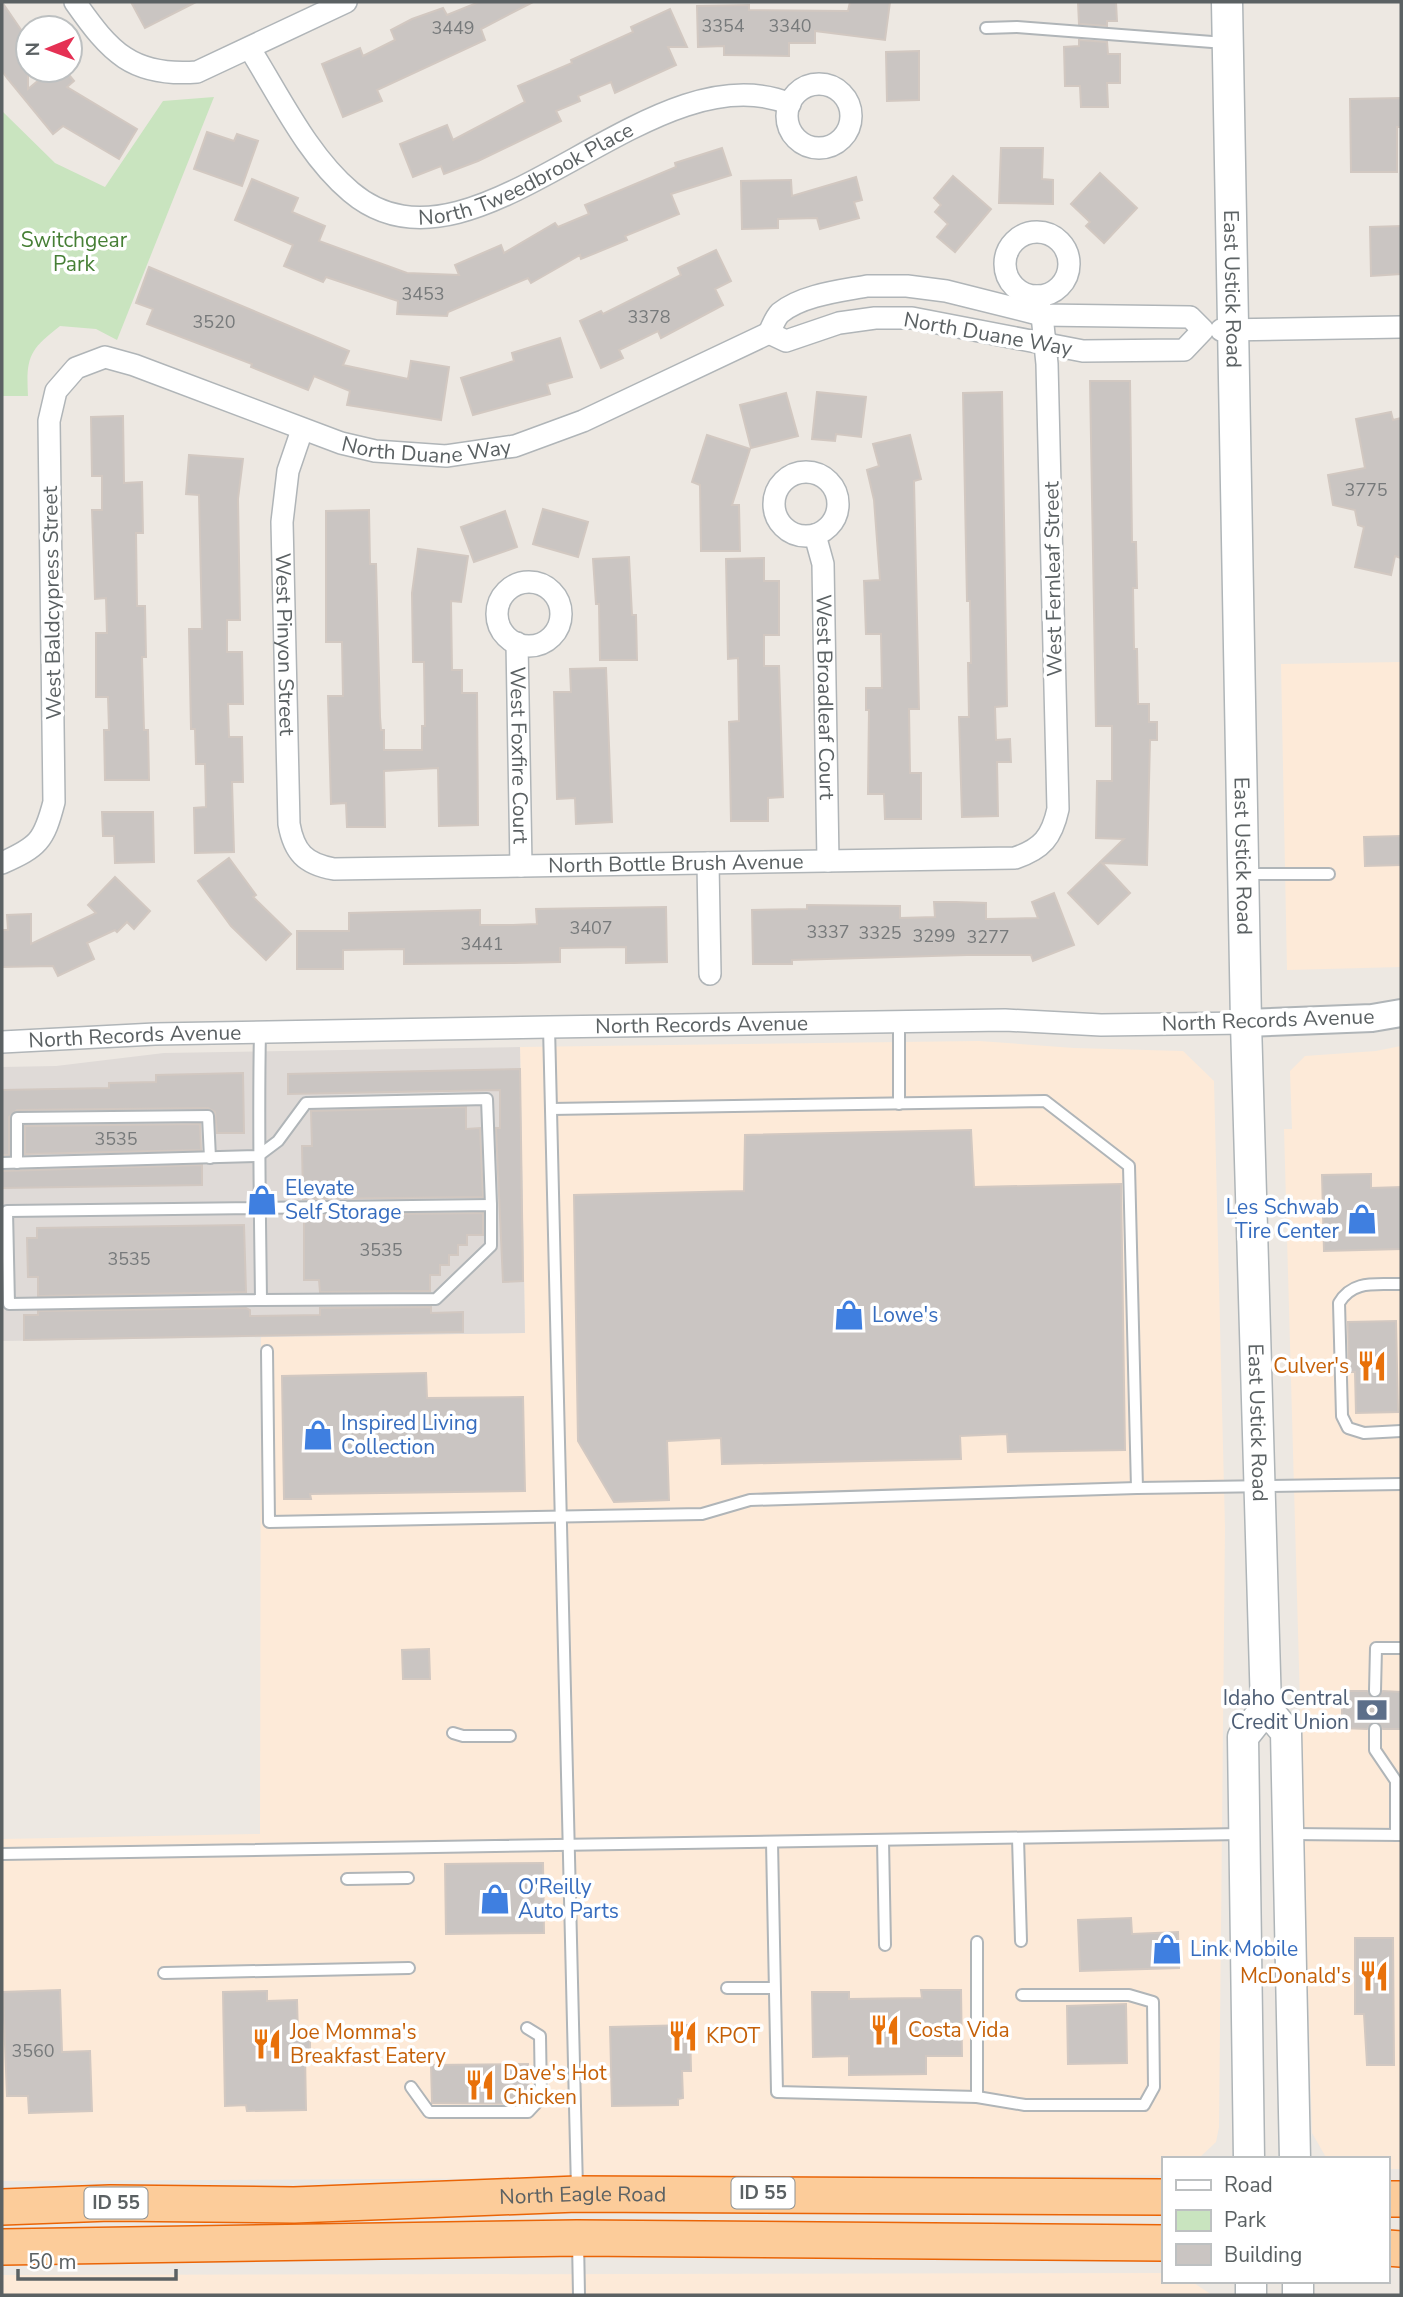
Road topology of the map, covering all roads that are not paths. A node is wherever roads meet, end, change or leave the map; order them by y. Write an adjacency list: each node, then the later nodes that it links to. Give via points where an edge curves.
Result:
1 (75, 2): 6 (street, via 113,51 135,66 170,75 197,72)
2 (346, 2): 6 (street)
3 (1227, 2): 5 (main road, East Ustick Road)
4 (986, 28): 5 (lane)
5 (1228, 43): 11 (main road, East Ustick Road)
6 (250, 49): 7 (street, North Tweedbrook Place, via 322,162 352,193 377,208 416,218 454,215 487,203 666,112 699,100 759,95)
7 (790, 104)
8 (1040, 306): 10 (street, North Duane Way, via 1191,317); 12 (street, North Duane Way, via 907,286 867,286 831,292 793,306 778,314); 13 (street, West Fernleaf Street)
9 (1401, 327): 11 (street, North Duane Way)
10 (1203, 330): 11 (street, North Duane Way); 13 (street, North Duane Way, via 1184,350 1083,351)
11 (1234, 330): 24 (main road, East Ustick Road)
12 (769, 333): 13 (street, North Duane Way, via 786,341 839,323 912,318); 15 (street, North Duane Way, via 572,426 515,446 481,453 411,455 375,451)
13 (1045, 344): 18 (street, West Fernleaf Street, via 1058,809)
14 (76, 368): 15 (street, North Duane Way, via 105,357); 21 (street, West Baldcypress Street, via 56,391 49,421 55,785 47,829 38,844)
15 (302, 430): 19 (street, West Pinyon Street, via 288,471 282,522 289,824)
16 (815, 535): 20 (street, West Broadleaf Court, via 822,565)
17 (517, 643): 23 (street, West Foxfire Court)
18 (1047, 841): 20 (street, North Bottle Brush Avenue, via 1015,858)
19 (302, 858): 23 (street, North Bottle Brush Avenue, via 334,869)
20 (828, 861): 22 (street, North Bottle Brush Avenue)
21 (2, 863)
22 (708, 863): 23 (street, North Bottle Brush Avenue); 26 (street)
23 (520, 866)
24 (1245, 874): 25 (lane); 29 (main road, East Ustick Road)
25 (1329, 874)
26 (710, 974)
27 (1401, 1013): 29 (street, North Records Avenue)
28 (899, 1021): 29 (street, North Records Avenue); 30 (street, North Records Avenue); 33 (lane)
29 (1246, 1023): 46 (main road, East Ustick Road)
30 (549, 1027): 31 (street, North Records Avenue); 34 (lane)
31 (260, 1032): 32 (street, North Records Avenue); 35 (lane)
32 (2, 1042)
33 (899, 1104): 34 (lane); 47 (lane, via 1045,1101 1129,1166)
34 (551, 1109): 48 (lane)
35 (258, 1156): 36 (lane); 39 (lane, via 278,1141 306,1103 487,1099); 40 (lane)
36 (209, 1158): 38 (lane); 38 (lane, via 208,1116 17,1118)
37 (2, 1163): 38 (lane)
38 (17, 1163)
39 (491, 1205): 40 (lane); 42 (lane, via 491,1246 436,1299)
40 (260, 1209): 42 (lane); 42 (lane, via 7,1211 9,1304)
41 (1401, 1284): 44 (lane, via 1356,1285 1339,1303 1342,1416 1348,1428 1364,1433)
42 (261, 1300)
43 (267, 1350): 48 (lane, via 269,1522)
44 (1401, 1431)
45 (1401, 1484): 46 (lane)
46 (1258, 1487): 47 (lane); 51 (main road, East Ustick Road)
47 (1136, 1488): 48 (lane, via 750,1500 702,1514)
48 (561, 1517): 61 (lane)
49 (1401, 1648): 50 (lane, via 1376,1648)
50 (1376, 1691)
51 (1266, 1708): 55 (main road, via 1243,1737); 56 (main road, via 1286,1732)
52 (1375, 1729): 57 (lane, via 1375,1750 1396,1781)
53 (453, 1732): 54 (lane)
54 (510, 1736)
55 (1243, 1834): 58 (lane); 76 (main road)
56 (1287, 1834): 57 (lane); 77 (main road)
57 (1399, 1835)
58 (1018, 1838): 59 (lane); 65 (lane)
59 (883, 1840): 60 (lane); 67 (lane)
60 (772, 1842): 61 (lane); 71 (lane)
61 (569, 1845): 62 (lane); 78 (lane)
62 (2, 1854)
63 (408, 1878): 64 (lane)
64 (347, 1879)
65 (1021, 1941)
66 (977, 1942): 75 (lane)
67 (885, 1945)
68 (409, 1968): 69 (lane)
69 (164, 1973)
70 (727, 1988): 71 (lane)
71 (773, 1988): 75 (lane, via 777,2092)
72 (1022, 1996): 75 (lane, via 1129,1995 1153,2002 1154,2087 1144,2105 1024,2105)
73 (527, 2028): 74 (lane, via 540,2036 541,2098 528,2112 429,2112)
74 (411, 2087)
75 (977, 2097)
76 (1249, 2157)
77 (1295, 2157)
78 (577, 2194): 79 (highway, North Eagle Road / ID 55); 80 (highway, North Eagle Road / ID 55)
79 (1162, 2197)
80 (294, 2205): 81 (highway, North Eagle Road / ID 55); 82 (highway, via 230,2220)
81 (2, 2207)
82 (2, 2224)
83 (578, 2238): 84 (highway, North Eagle Road / ID 55); 85 (highway, North Eagle Road / ID 55); 86 (lane)
84 (1162, 2243)
85 (2, 2247)
86 (579, 2295)

